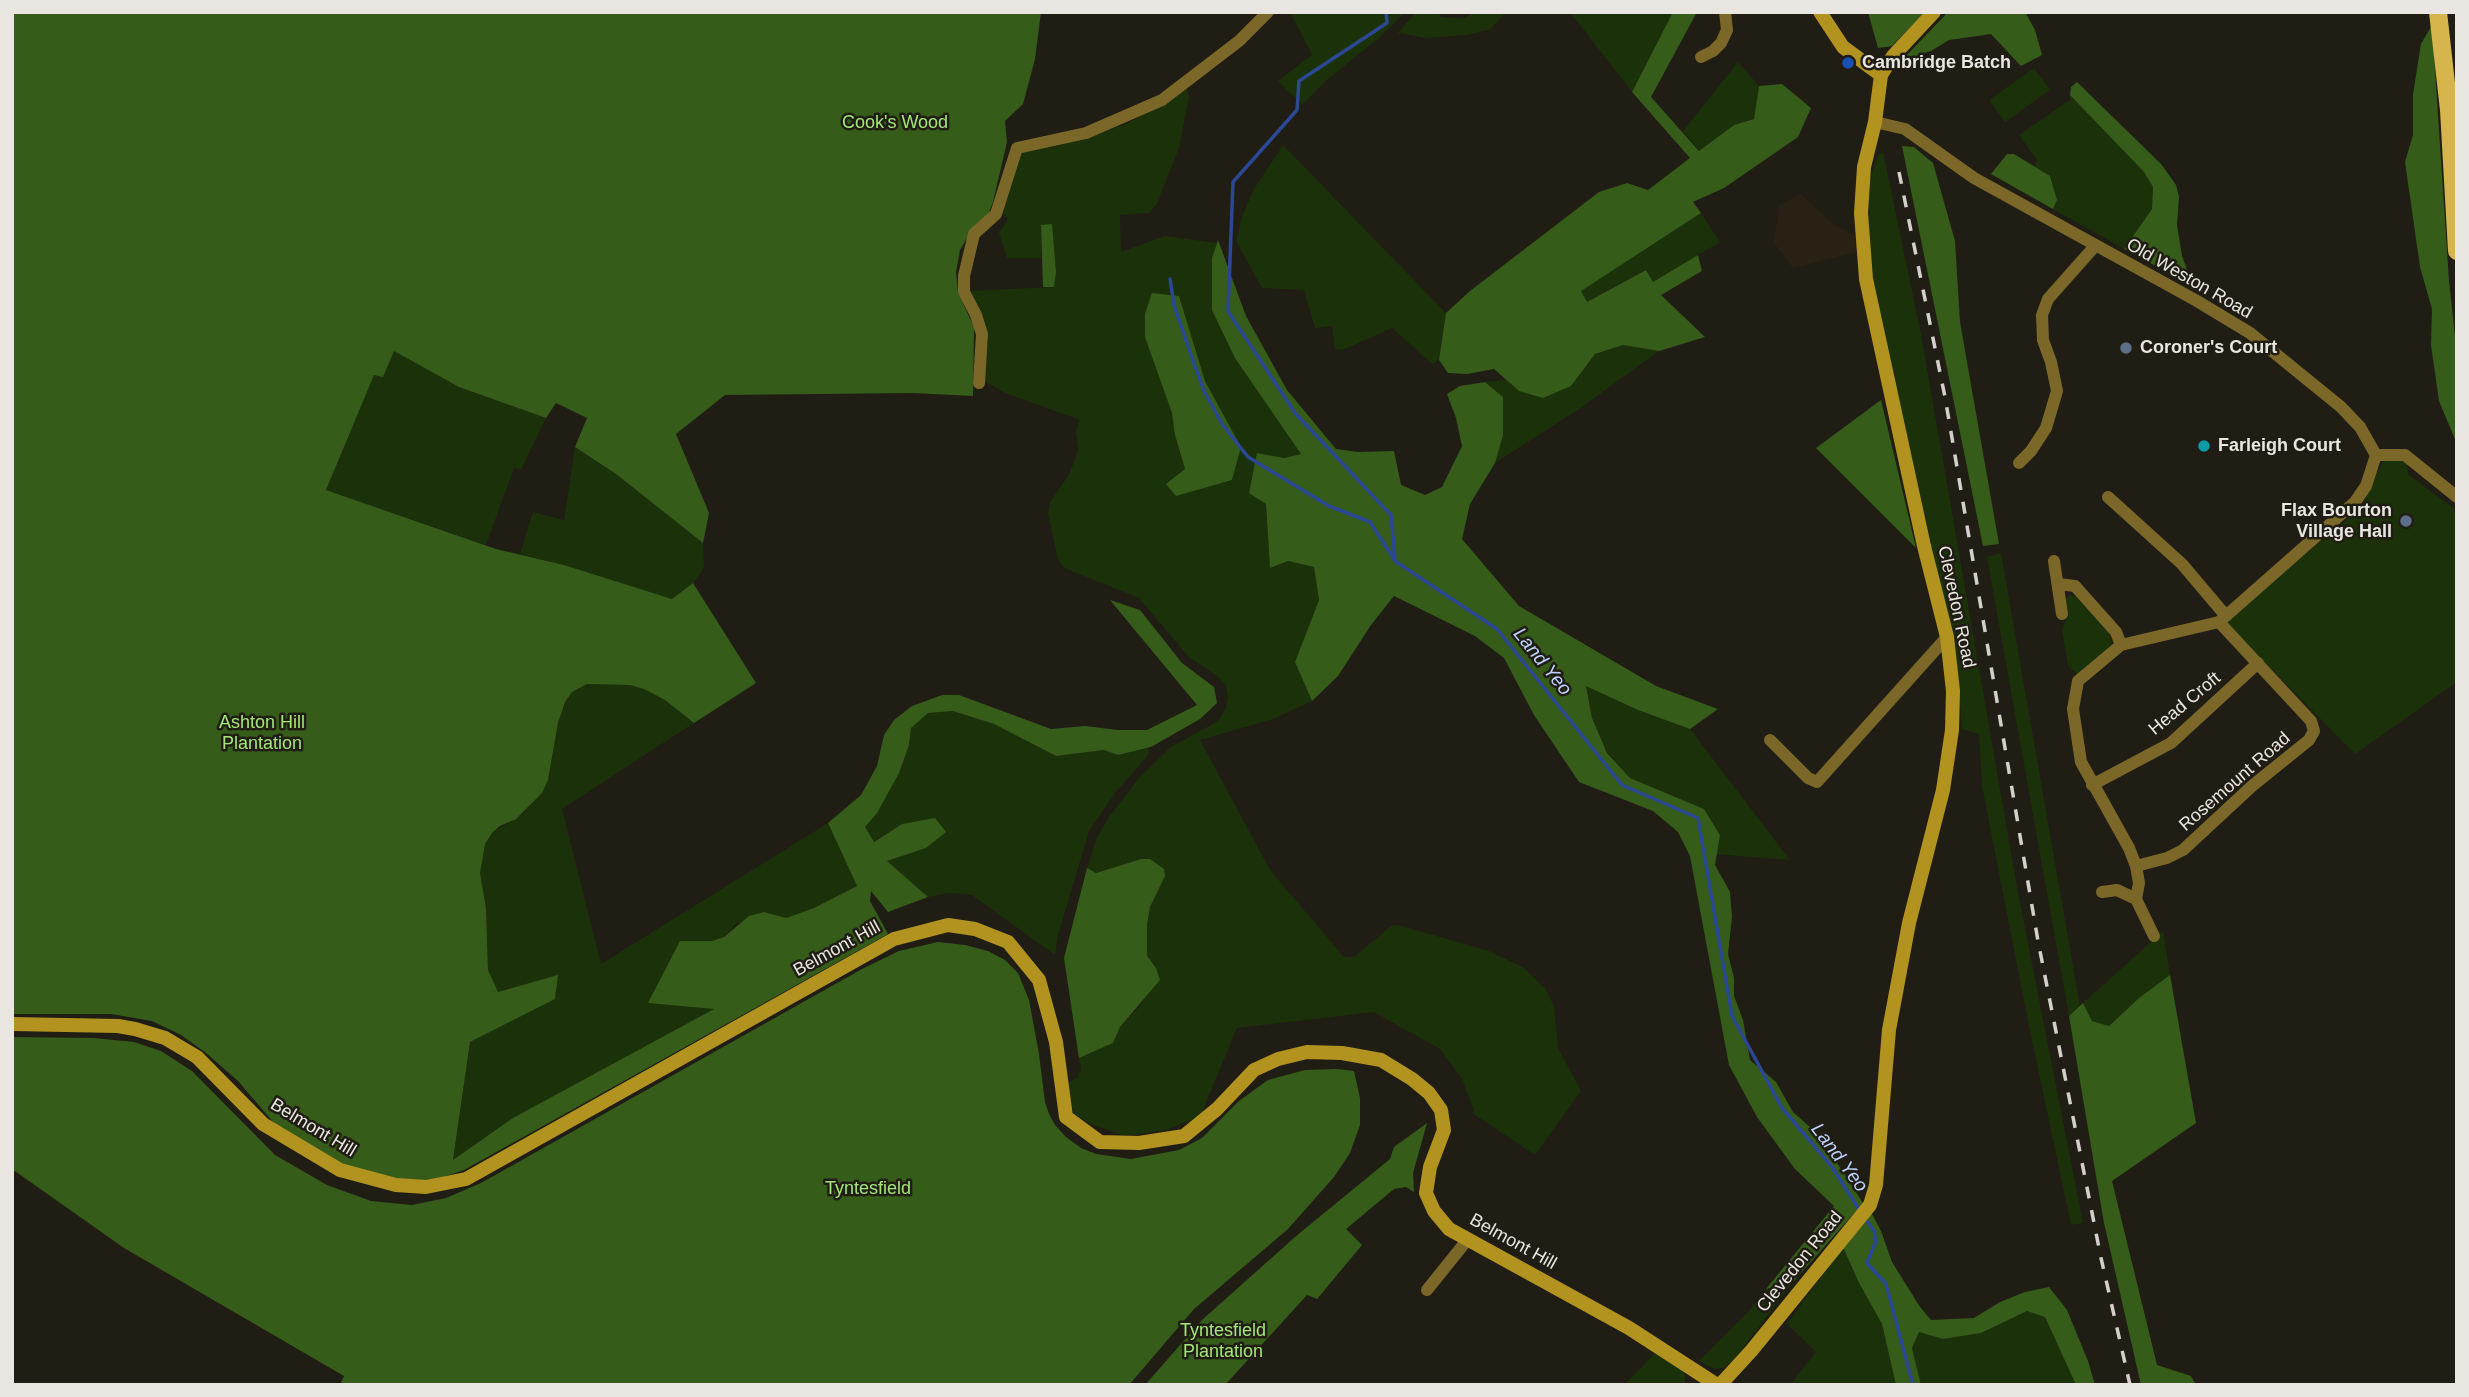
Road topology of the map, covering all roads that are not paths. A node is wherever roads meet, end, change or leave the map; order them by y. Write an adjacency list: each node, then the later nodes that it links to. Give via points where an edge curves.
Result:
1 (1268, 12): 11 (street, via 1162,100 1086,133 1017,148 996,214 974,234 964,276 964,292 982,334)
2 (1725, 12): 6 (street, via 1727,30 1721,43)
3 (1820, 12): 7 (main road, via 1843,47)
4 (1934, 12): 7 (main road, Clevedon Road)
5 (2438, 12): 10 (main road)
6 (1702, 57)
7 (1881, 75): 8 (main road, Clevedon Road)
8 (1875, 122): 9 (street, Old Weston Road, via 1905,129 1974,178); 20 (main road, Clevedon Road, via 1864,167 1861,213 1866,279)
9 (2095, 246): 12 (street, Old Weston Road, via 2250,333 2341,407 2360,427); 13 (street, via 2048,299 2042,315 2043,340 2057,391 2046,428)
10 (2457, 251)
11 (979, 383)
12 (2376, 455): 15 (street, via 2405,455); 19 (street, via 2371,476 2355,502)
13 (2019, 463)
14 (2108, 497): 19 (street, Rosemount Road, via 2182,564)
15 (2457, 497)
16 (2054, 561): 17 (street)
17 (2058, 584): 18 (street); 21 (street, via 2075,586 2116,632)
18 (2062, 614)
19 (2222, 619): 21 (street); 22 (street, Rosemount Road)
20 (1947, 637): 23 (street, via 1817,782); 32 (main road, Clevedon Road, via 1952,730 1943,790 1891,1017 1876,1185 1863,1215)
21 (2121, 645): 24 (street, via 2078,681 2075,694 2081,762)
22 (2258, 663): 24 (street, Head Croft, via 2171,744); 25 (street, Rosemount Road, via 2311,721 2314,731 2309,740 2183,850)
23 (1770, 740)
24 (2092, 785): 25 (street)
25 (2136, 866): 27 (street)
26 (2102, 892): 27 (street, via 2117,890)
27 (2136, 899): 28 (street)
28 (2154, 936)
29 (12, 1024): 30 (main road, Belmont Hill, via 107,1026 165,1038 197,1057 263,1124 340,1170 396,1185 426,1187 466,1179 894,939 948,925 975,929 1008,942 1039,980 1056,1042 1066,1117 1100,1142 1139,1143 1184,1136 1254,1070 1278,1059 1307,1052 1381,1060 1429,1093 1441,1110 1444,1130 1426,1193 1449,1229)
30 (1468, 1239): 31 (street); 32 (main road, Belmont Hill, via 1629,1328)
31 (1427, 1290)
32 (1718, 1385)

